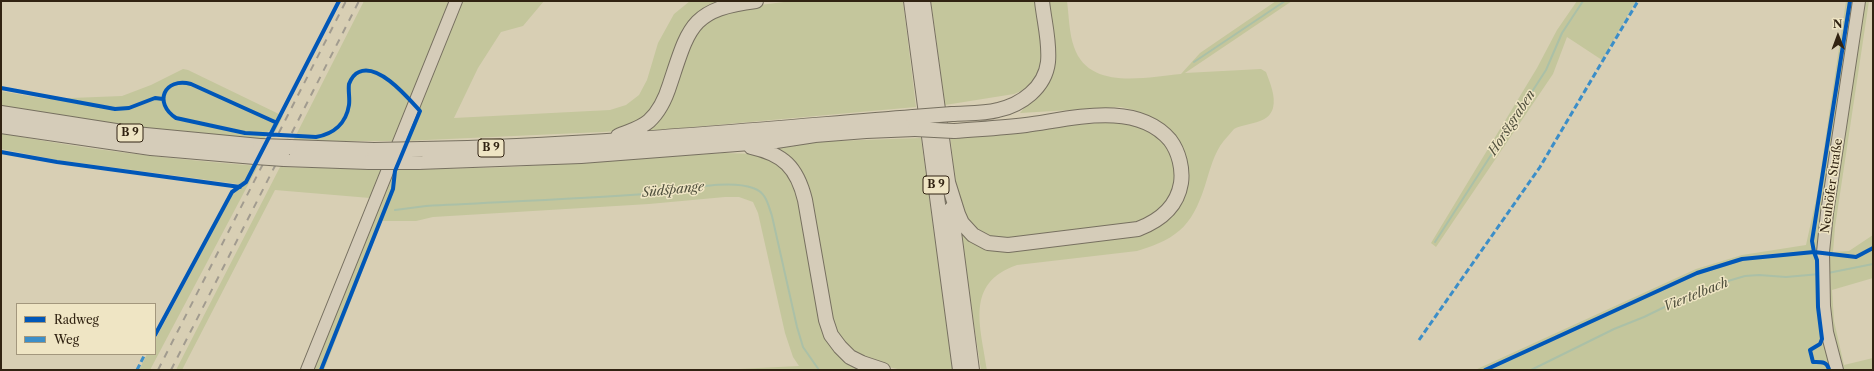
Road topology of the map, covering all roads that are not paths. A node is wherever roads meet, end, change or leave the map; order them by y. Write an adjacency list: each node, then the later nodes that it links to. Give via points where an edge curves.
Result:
1 (456, 1): 15 (main road)
2 (756, 1): 10 (highway, via 720,8 698,21 687,36 668,91 653,116 639,128)
3 (911, 1): 17 (highway, B 9)
4 (923, 1): 14 (highway, B 9)
5 (1042, 1): 8 (highway, B 9, bridge, via 1048,52 1046,70 1033,92 996,111 952,114)
6 (1859, 1): 19 (main road, Neuhöfer Straße, via 1826,219 1823,268 1827,332)
7 (1, 113): 12 (highway, B 9)
8 (914, 123): 10 (highway, B 9); 11 (highway); 14 (highway, bridge, via 954,131 1081,117 1129,118 1151,125 1170,141 1180,162 1181,182 1177,197 1167,212 1151,224 1138,229 997,245 980,240 967,230 958,214)
9 (1, 126): 12 (highway, B 9, via 151,148)
10 (605, 141): 13 (highway, B 9)
11 (736, 144): 13 (highway, B 9, via 552,158); 16 (highway, via 773,154 787,163 797,175 805,200 826,320 831,335 850,357)
12 (257, 151): 13 (highway, B 9, bridge)
13 (420, 156)
14 (947, 179): 18 (highway, B 9)
15 (307, 370)
16 (883, 370)
17 (960, 370)
18 (972, 370)
19 (1837, 370)

